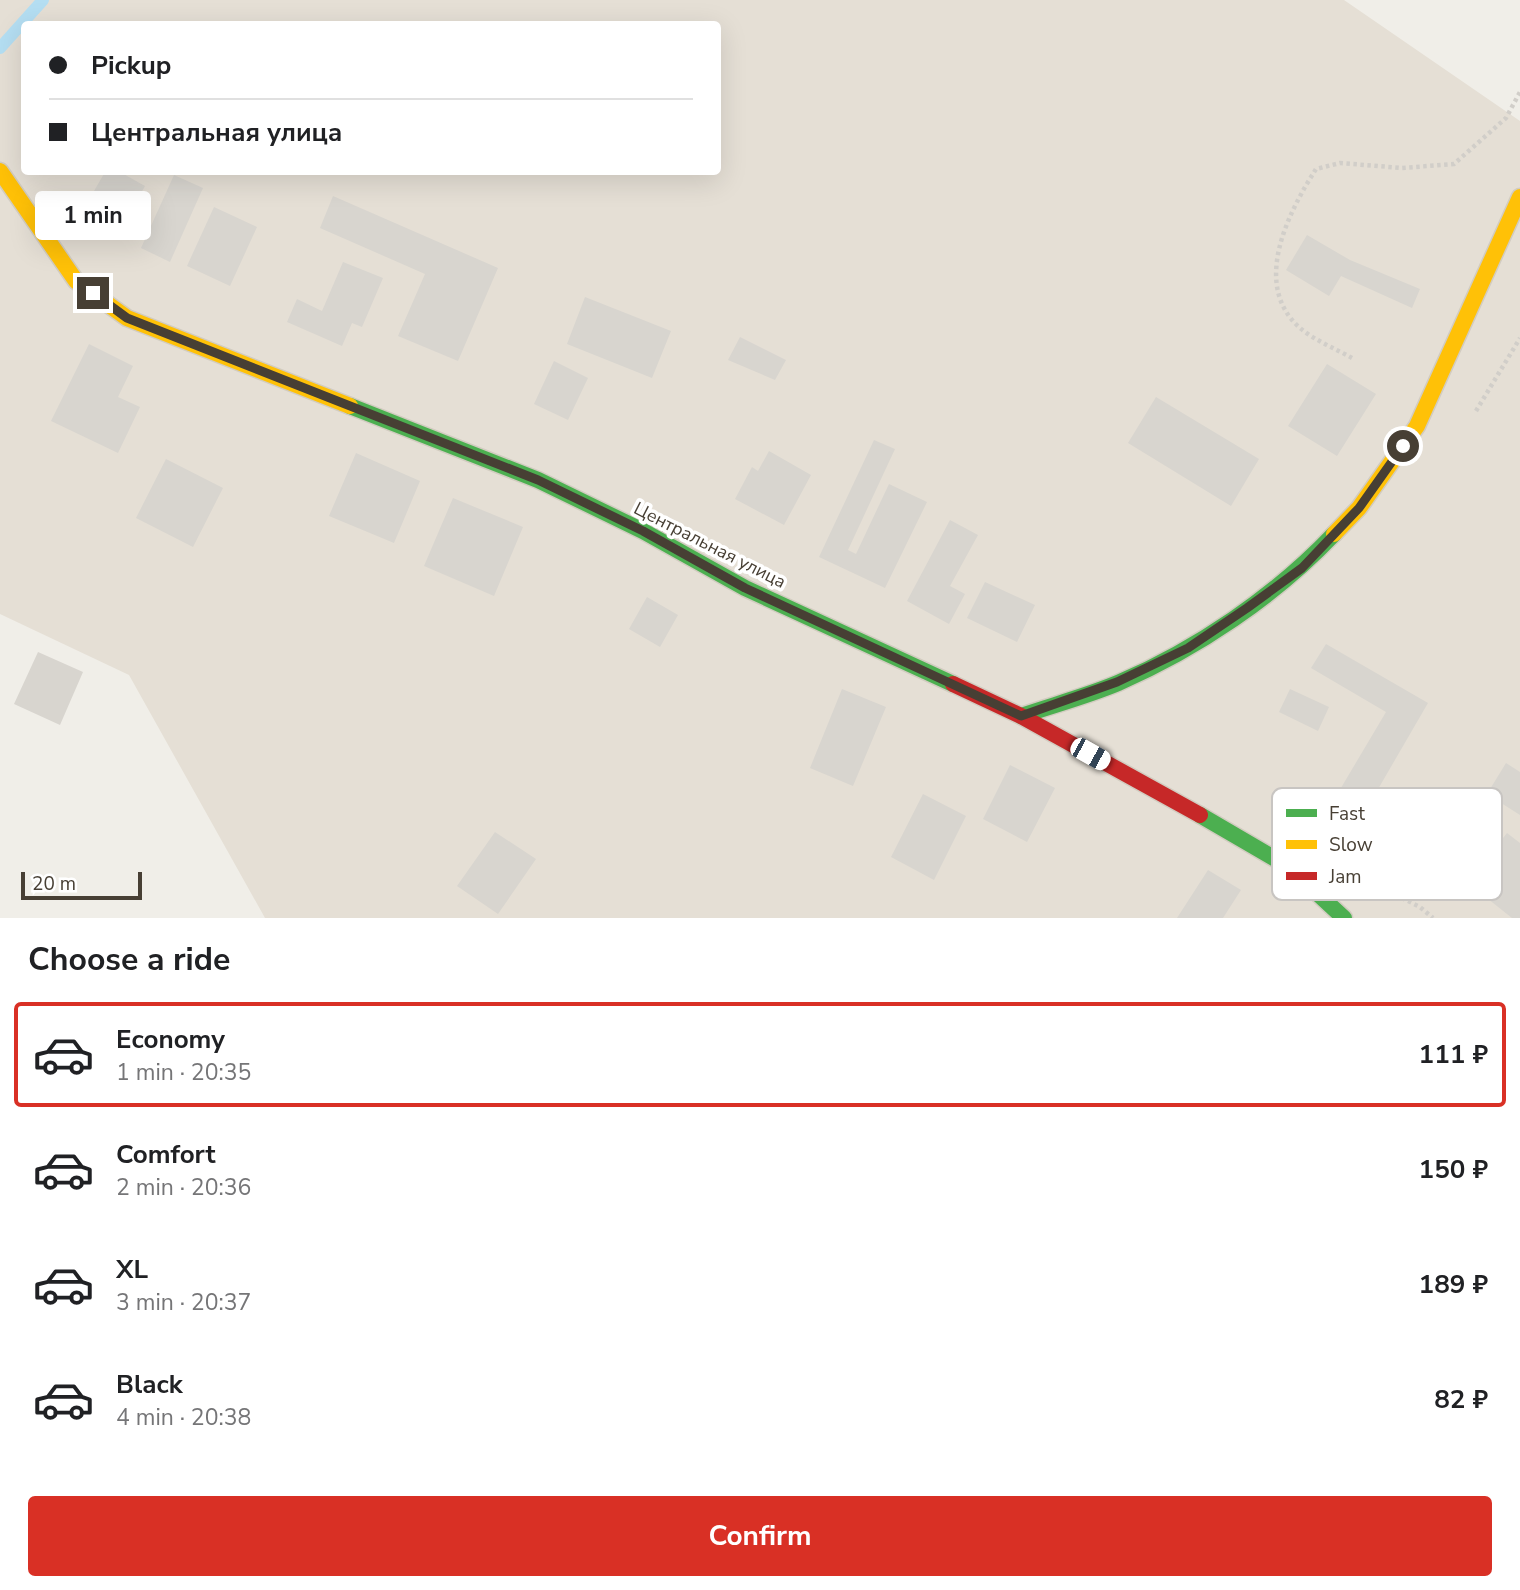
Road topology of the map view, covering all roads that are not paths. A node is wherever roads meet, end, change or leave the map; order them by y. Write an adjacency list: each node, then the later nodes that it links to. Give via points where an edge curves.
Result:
1 (0, 171): 3 (street, Центральная улица, via 76,281 127,318 538,480 745,588)
2 (1520, 197): 3 (street, via 1417,426 1359,508 1302,568 1188,648 1117,682)
3 (1021, 716): 4 (street, Центральная улица)
4 (1272, 855)
5 (1325, 900): 6 (street, Центральная улица)
6 (1344, 918)

